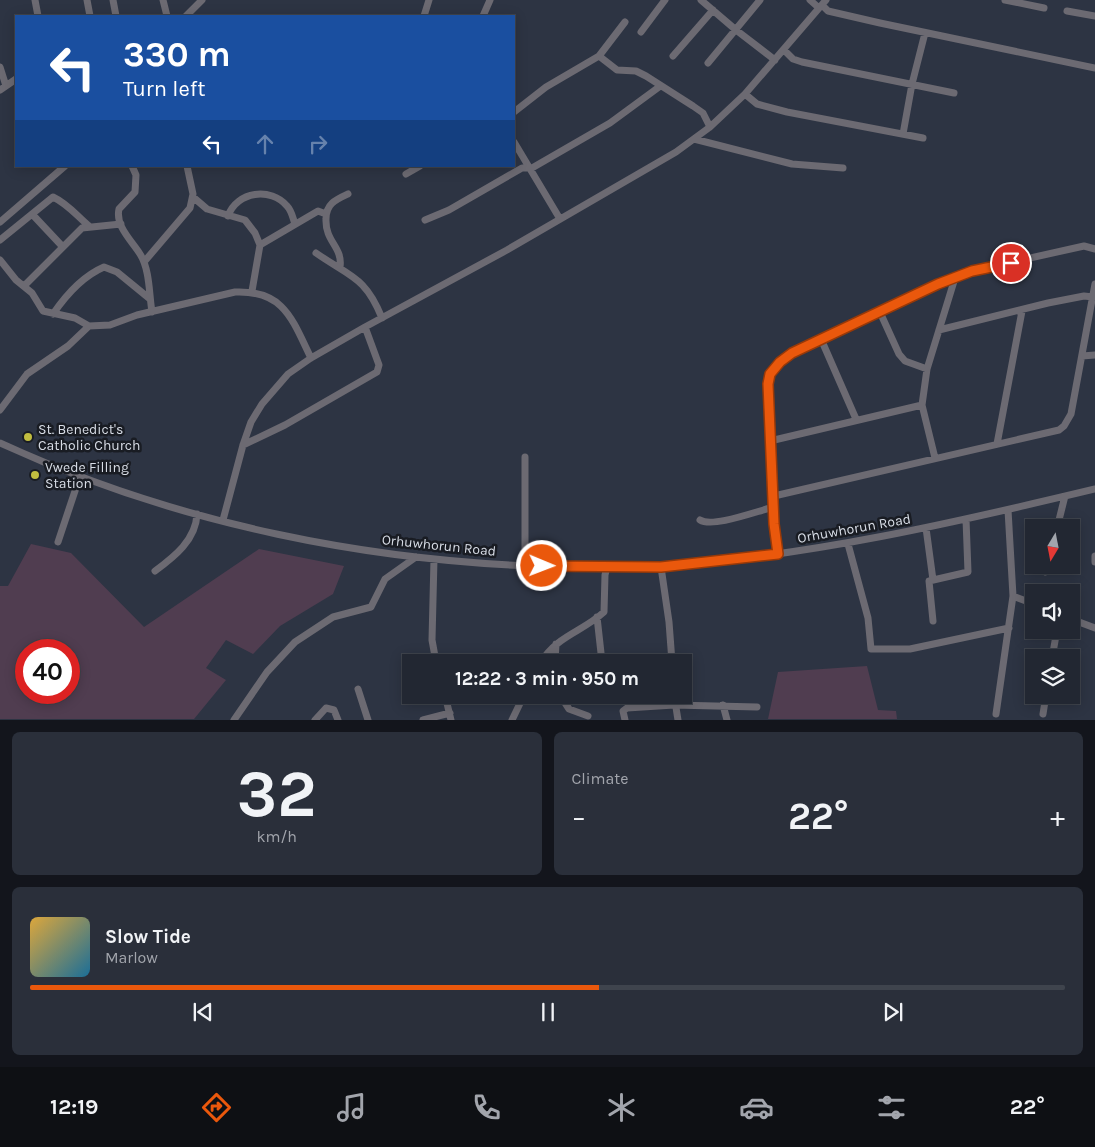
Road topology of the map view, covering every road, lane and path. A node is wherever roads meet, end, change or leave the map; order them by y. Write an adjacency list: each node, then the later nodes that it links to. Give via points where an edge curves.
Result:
1 (35, 0): 17 (street)
2 (86, 0): 18 (street)
3 (113, 0): 19 (street)
4 (163, 0): 20 (street)
5 (202, 0): 21 (street)
6 (429, 0): 22 (street)
7 (490, 0): 23 (street)
8 (665, 0): 27 (street)
9 (701, 0): 15 (street)
10 (760, 0): 26 (street)
11 (810, 0): 13 (street)
12 (1006, 0): 14 (street)
13 (822, 4): 28 (street, via 828,11); 29 (street)
14 (1044, 8)
15 (712, 10): 26 (street); 31 (street)
16 (1067, 11): 24 (street)
17 (38, 15)
18 (90, 15)
19 (116, 15)
20 (167, 15)
21 (187, 15)
22 (424, 15)
23 (483, 15)
24 (1095, 16)
25 (625, 22): 30 (street)
26 (736, 30): 32 (street); 33 (street)
27 (641, 32)
28 (925, 33): 35 (street); 37 (street)
29 (784, 50): 32 (street); 37 (street, via 802,62)
30 (598, 56): 38 (street, via 617,70 636,71); 42 (street, via 546,87)
31 (673, 56)
32 (776, 60): 41 (street)
33 (708, 63)
34 (0, 67): 39 (street)
35 (1095, 68)
36 (15, 81): 39 (street)
37 (912, 84): 40 (street); 44 (street)
38 (659, 87): 43 (street, via 703,114); 52 (street, via 610,122)
39 (3, 88)
40 (954, 93)
41 (745, 94): 43 (street); 44 (street, via 757,104 787,112)
42 (515, 111)
43 (710, 126): 46 (street)
44 (903, 134): 45 (street)
45 (923, 138)
46 (694, 139): 53 (street, via 792,164); 60 (street, via 656,165)
47 (515, 143): 52 (street)
48 (64, 167): 62 (street)
49 (132, 167): 63 (street, via 136,175 135,192 119,209)
50 (187, 167): 56 (street)
51 (418, 167): 54 (street)
52 (532, 168): 60 (street); 61 (street, via 522,168 449,210)
53 (843, 168)
54 (406, 174)
55 (348, 194): 58 (street, via 331,204)
56 (193, 196): 59 (street, via 207,209); 72 (street, via 183,219)
57 (32, 214): 65 (street, via 53,197 74,210); 66 (street); 68 (street)
58 (326, 214): 64 (street, via 318,211); 73 (street, via 325,229 340,255)
59 (228, 216): 64 (street, via 232,206 238,202 254,195 270,194 286,204); 67 (street, via 245,220)
60 (560, 219): 86 (street)
61 (425, 220)
62 (0, 222)
63 (121, 224): 65 (street, via 104,228); 72 (street)
64 (295, 224): 67 (street)
65 (89, 226): 68 (street, via 82,228)
66 (0, 240)
67 (260, 245): 78 (street)
68 (62, 246): 77 (street)
69 (1095, 249): 74 (street, via 1084,246 972,271)
70 (316, 253): 73 (street)
71 (0, 260): 77 (street)
72 (144, 262): 81 (street)
73 (340, 267): 86 (street, via 362,283)
74 (955, 278): 75 (street); 79 (street)
75 (943, 282): 79 (street); 82 (street)
76 (1095, 284): 80 (street)
77 (24, 286): 85 (street, via 36,297 43,311)
78 (252, 291): 84 (street, via 235,292); 93 (street, via 274,299 282,306)
79 (949, 292): 89 (street)
80 (1093, 297): 83 (street, via 1075,298); 92 (street)
81 (150, 299): 84 (street); 85 (street, via 117,272 104,267 96,270 64,298)
82 (879, 310): 90 (street); 94 (street, via 899,354 905,361)
83 (1022, 311): 89 (street); 100 (street)
84 (152, 312): 87 (street, via 110,326)
85 (53, 314): 87 (street, via 75,318)
86 (382, 318): 88 (street)
87 (88, 326): 96 (street, via 68,346 26,374)
88 (365, 327): 93 (street); 101 (street, via 379,365 377,372)
89 (939, 330): 94 (street)
90 (821, 339): 97 (street); 98 (street, via 780,362 770,374)
91 (1095, 355): 92 (street)
92 (1082, 356): 100 (street, via 1071,414 1064,426 1059,430)
93 (311, 358): 101 (street, via 288,374 262,404)
94 (927, 368): 95 (street)
95 (922, 405): 97 (street); 103 (street)
96 (0, 410)
97 (856, 419): 98 (street)
98 (770, 441): 106 (street)
99 (0, 444): 104 (street, Orhuwhorun Road)
100 (997, 444): 103 (street)
101 (243, 445): 113 (street)
102 (526, 457): 123 (street)
103 (935, 458): 106 (street)
104 (80, 476): 110 (street, Orhuwhorun Road); 116 (street)
105 (1095, 489): 107 (street, Orhuwhorun Road)
106 (774, 496): 108 (street)
107 (1065, 496): 109 (street, Orhuwhorun Road); 112 (street)
108 (774, 507): 114 (street, via 719,522 706,524); 118 (street)
109 (1008, 510): 111 (street, Orhuwhorun Road); 128 (street)
110 (197, 514): 113 (street, Orhuwhorun Road); 126 (street, via 194,531 174,557)
111 (966, 519): 115 (street, Orhuwhorun Road); 127 (street, via 968,572)
112 (1059, 519)
113 (223, 520): 120 (street, Orhuwhorun Road, via 335,545)
114 (700, 520)
115 (926, 528): 117 (street, Orhuwhorun Road); 127 (street)
116 (58, 542)
117 (848, 544): 118 (street, Orhuwhorun Road); 133 (street, via 868,618 871,649 910,649)
118 (778, 554): 125 (street, Orhuwhorun Road)
119 (1095, 556): 122 (street)
120 (416, 557): 121 (street, Orhuwhorun Road); 152 (street, via 385,579 371,607 333,617 295,642 267,672)
121 (434, 559): 123 (street, Orhuwhorun Road); 136 (street)
122 (1095, 562)
123 (525, 566): 124 (street, Orhuwhorun Road)
124 (607, 567): 125 (street, Orhuwhorun Road); 130 (street, via 605,608)
125 (661, 567): 140 (street)
126 (155, 572)
127 (933, 580): 131 (street, via 928,583)
128 (1013, 596): 129 (street); 133 (street)
129 (1025, 601)
130 (597, 618): 135 (street); 139 (street)
131 (933, 621)
132 (1080, 622): 134 (street)
133 (1009, 628): 148 (street)
134 (1095, 628)
135 (556, 644): 137 (street); 138 (street)
136 (435, 654)
137 (548, 654)
138 (555, 654)
139 (601, 654)
140 (671, 654)
141 (358, 689): 155 (street)
142 (520, 704): 157 (street)
143 (566, 704): 151 (street, via 569,709)
144 (1044, 704): 149 (street)
145 (674, 705): 146 (street); 158 (street, via 627,708 623,711); 159 (street)
146 (723, 705): 147 (street); 160 (street)
147 (757, 707)
148 (996, 714)
149 (1042, 714)
150 (451, 716): 156 (street)
151 (588, 716)
152 (234, 720)
153 (315, 720): 154 (street, via 326,708 334,710)
154 (338, 720)
155 (368, 720)
156 (423, 720)
157 (512, 720)
158 (625, 720)
159 (678, 720)
160 (727, 720)

